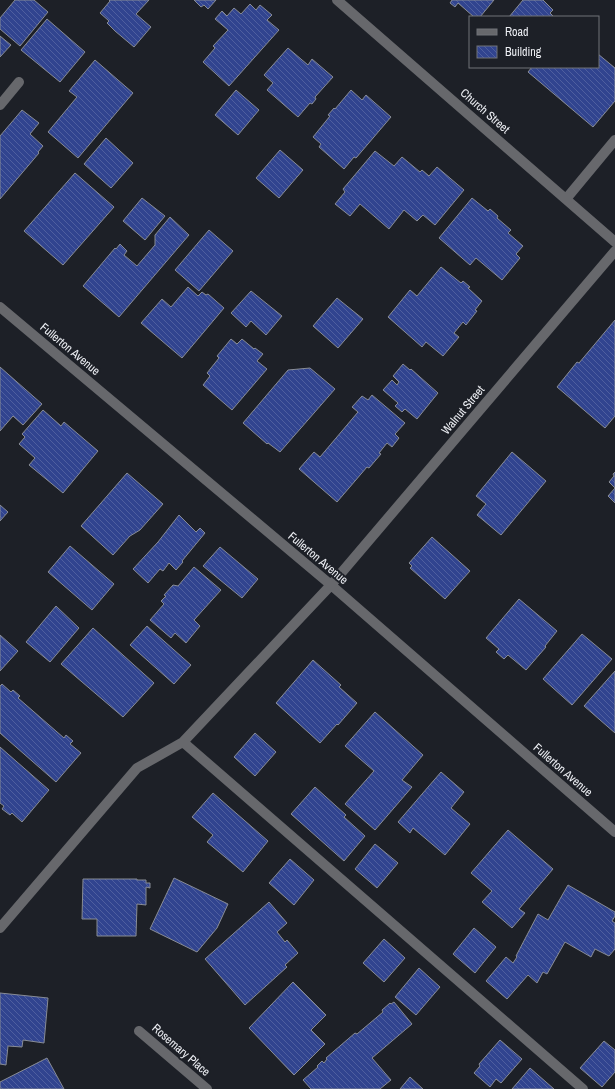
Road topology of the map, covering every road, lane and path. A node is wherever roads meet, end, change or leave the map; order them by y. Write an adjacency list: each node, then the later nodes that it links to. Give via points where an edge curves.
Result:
1 (337, 0): 5 (street, Church Street)
2 (19, 82): 3 (street)
3 (0, 104)
4 (615, 140): 5 (street)
5 (566, 199): 6 (street, Church Street)
6 (615, 242)
7 (615, 252): 9 (street, Walnut Street)
8 (0, 308): 9 (street, Fullerton Avenue)
9 (331, 585): 10 (street, Walnut Street); 11 (street, Fullerton Avenue)
10 (182, 742): 12 (street, Walnut Street, via 137,768); 15 (street)
11 (615, 832)
12 (0, 928)
13 (139, 1030): 14 (street, Rosemary Place)
14 (207, 1089)
15 (583, 1089)

